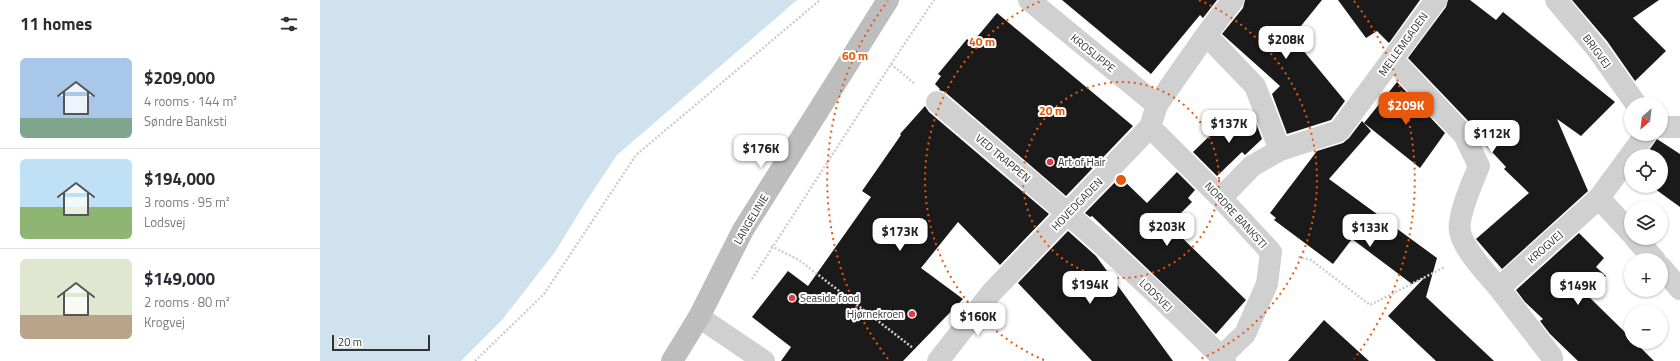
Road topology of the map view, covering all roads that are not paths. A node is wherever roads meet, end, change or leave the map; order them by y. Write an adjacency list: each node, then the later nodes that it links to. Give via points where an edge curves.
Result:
1 (888, 0): 25 (street, LANGELINIE, via 743,230)
2 (1029, 0): 10 (street, KROSLIPPE)
3 (1233, 0): 6 (street, HOVEDGADEN)
4 (1436, 0): 7 (street, MELLEMGADEN)
5 (1556, 0): 8 (street, BRIGVEJ, via 1597,49)
6 (1206, 35): 10 (street, HOVEDGADEN); 15 (street, via 1255,86)
7 (1392, 59): 15 (street, MELLEMGADEN, via 1339,131); 23 (street, via 1464,135 1479,166 1463,208 1460,232 1471,254)
8 (1631, 97)
9 (937, 102): 18 (street, VED TRAPPEN)
10 (1157, 105): 11 (street, HOVEDGADEN)
11 (1150, 127): 16 (street, NORDRE BANKSTI); 18 (street, HOVEDGADEN)
12 (1668, 127): 13 (street)
13 (1680, 127)
14 (1641, 141): 17 (street, KROGVEJ)
15 (1280, 150): 16 (street, MELLEMGADEN, via 1252,166)
16 (1221, 198): 26 (street, NORDRE BANKSTI, via 1271,252 1267,284 1244,334)
17 (1600, 198): 19 (street); 23 (street, KROGVEJ)
18 (1069, 213): 26 (street, LODSVEJ); 29 (street, HOVEDGADEN, via 992,292)
19 (1624, 225)
20 (1641, 245): 21 (street)
21 (1649, 253)
22 (1668, 275): 24 (street)
23 (1499, 288): 30 (street, via 1552,357)
24 (1680, 289)
25 (699, 317): 27 (street, LANGELINIE); 28 (street)
26 (1223, 359)
27 (672, 361)
28 (764, 361)
29 (938, 361)
30 (1552, 361)

